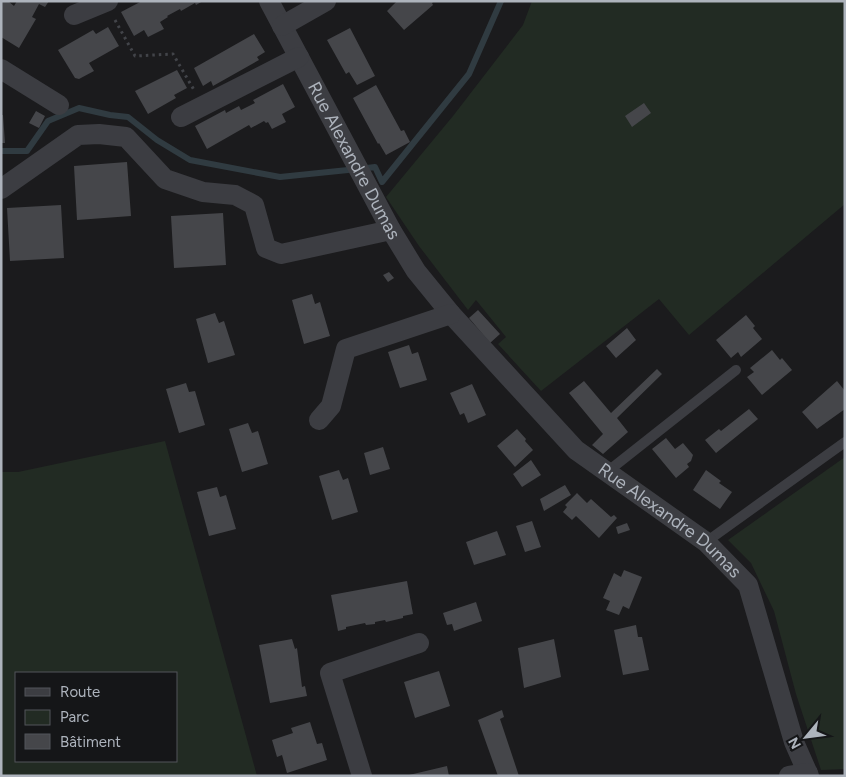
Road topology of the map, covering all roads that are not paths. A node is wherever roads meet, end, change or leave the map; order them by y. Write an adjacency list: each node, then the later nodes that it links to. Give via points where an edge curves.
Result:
1 (269, 1): 5 (street, Rue Alexandre Dumas)
2 (326, 1): 5 (street)
3 (107, 2): 4 (street)
4 (74, 15)
5 (282, 26): 6 (street, Rue Alexandre Dumas)
6 (299, 57): 9 (street); 11 (street, Rue Alexandre Dumas)
7 (1, 69): 8 (street)
8 (59, 104)
9 (181, 117)
10 (1, 189): 11 (street, via 78,135 99,134 126,137 165,179 203,192 235,195 254,205 266,248 281,254)
11 (392, 230): 12 (street, Rue Alexandre Dumas, via 416,271)
12 (451, 314): 14 (street, via 346,349 331,406); 16 (street, Rue Alexandre Dumas, via 576,450)
13 (736, 370): 16 (lane)
14 (319, 420)
15 (845, 442): 17 (lane)
16 (607, 472): 17 (street, Rue Alexandre Dumas)
17 (706, 542): 19 (street, Rue Alexandre Dumas, via 748,585)
18 (420, 643): 20 (street, via 330,672)
19 (802, 775)
20 (362, 776)

